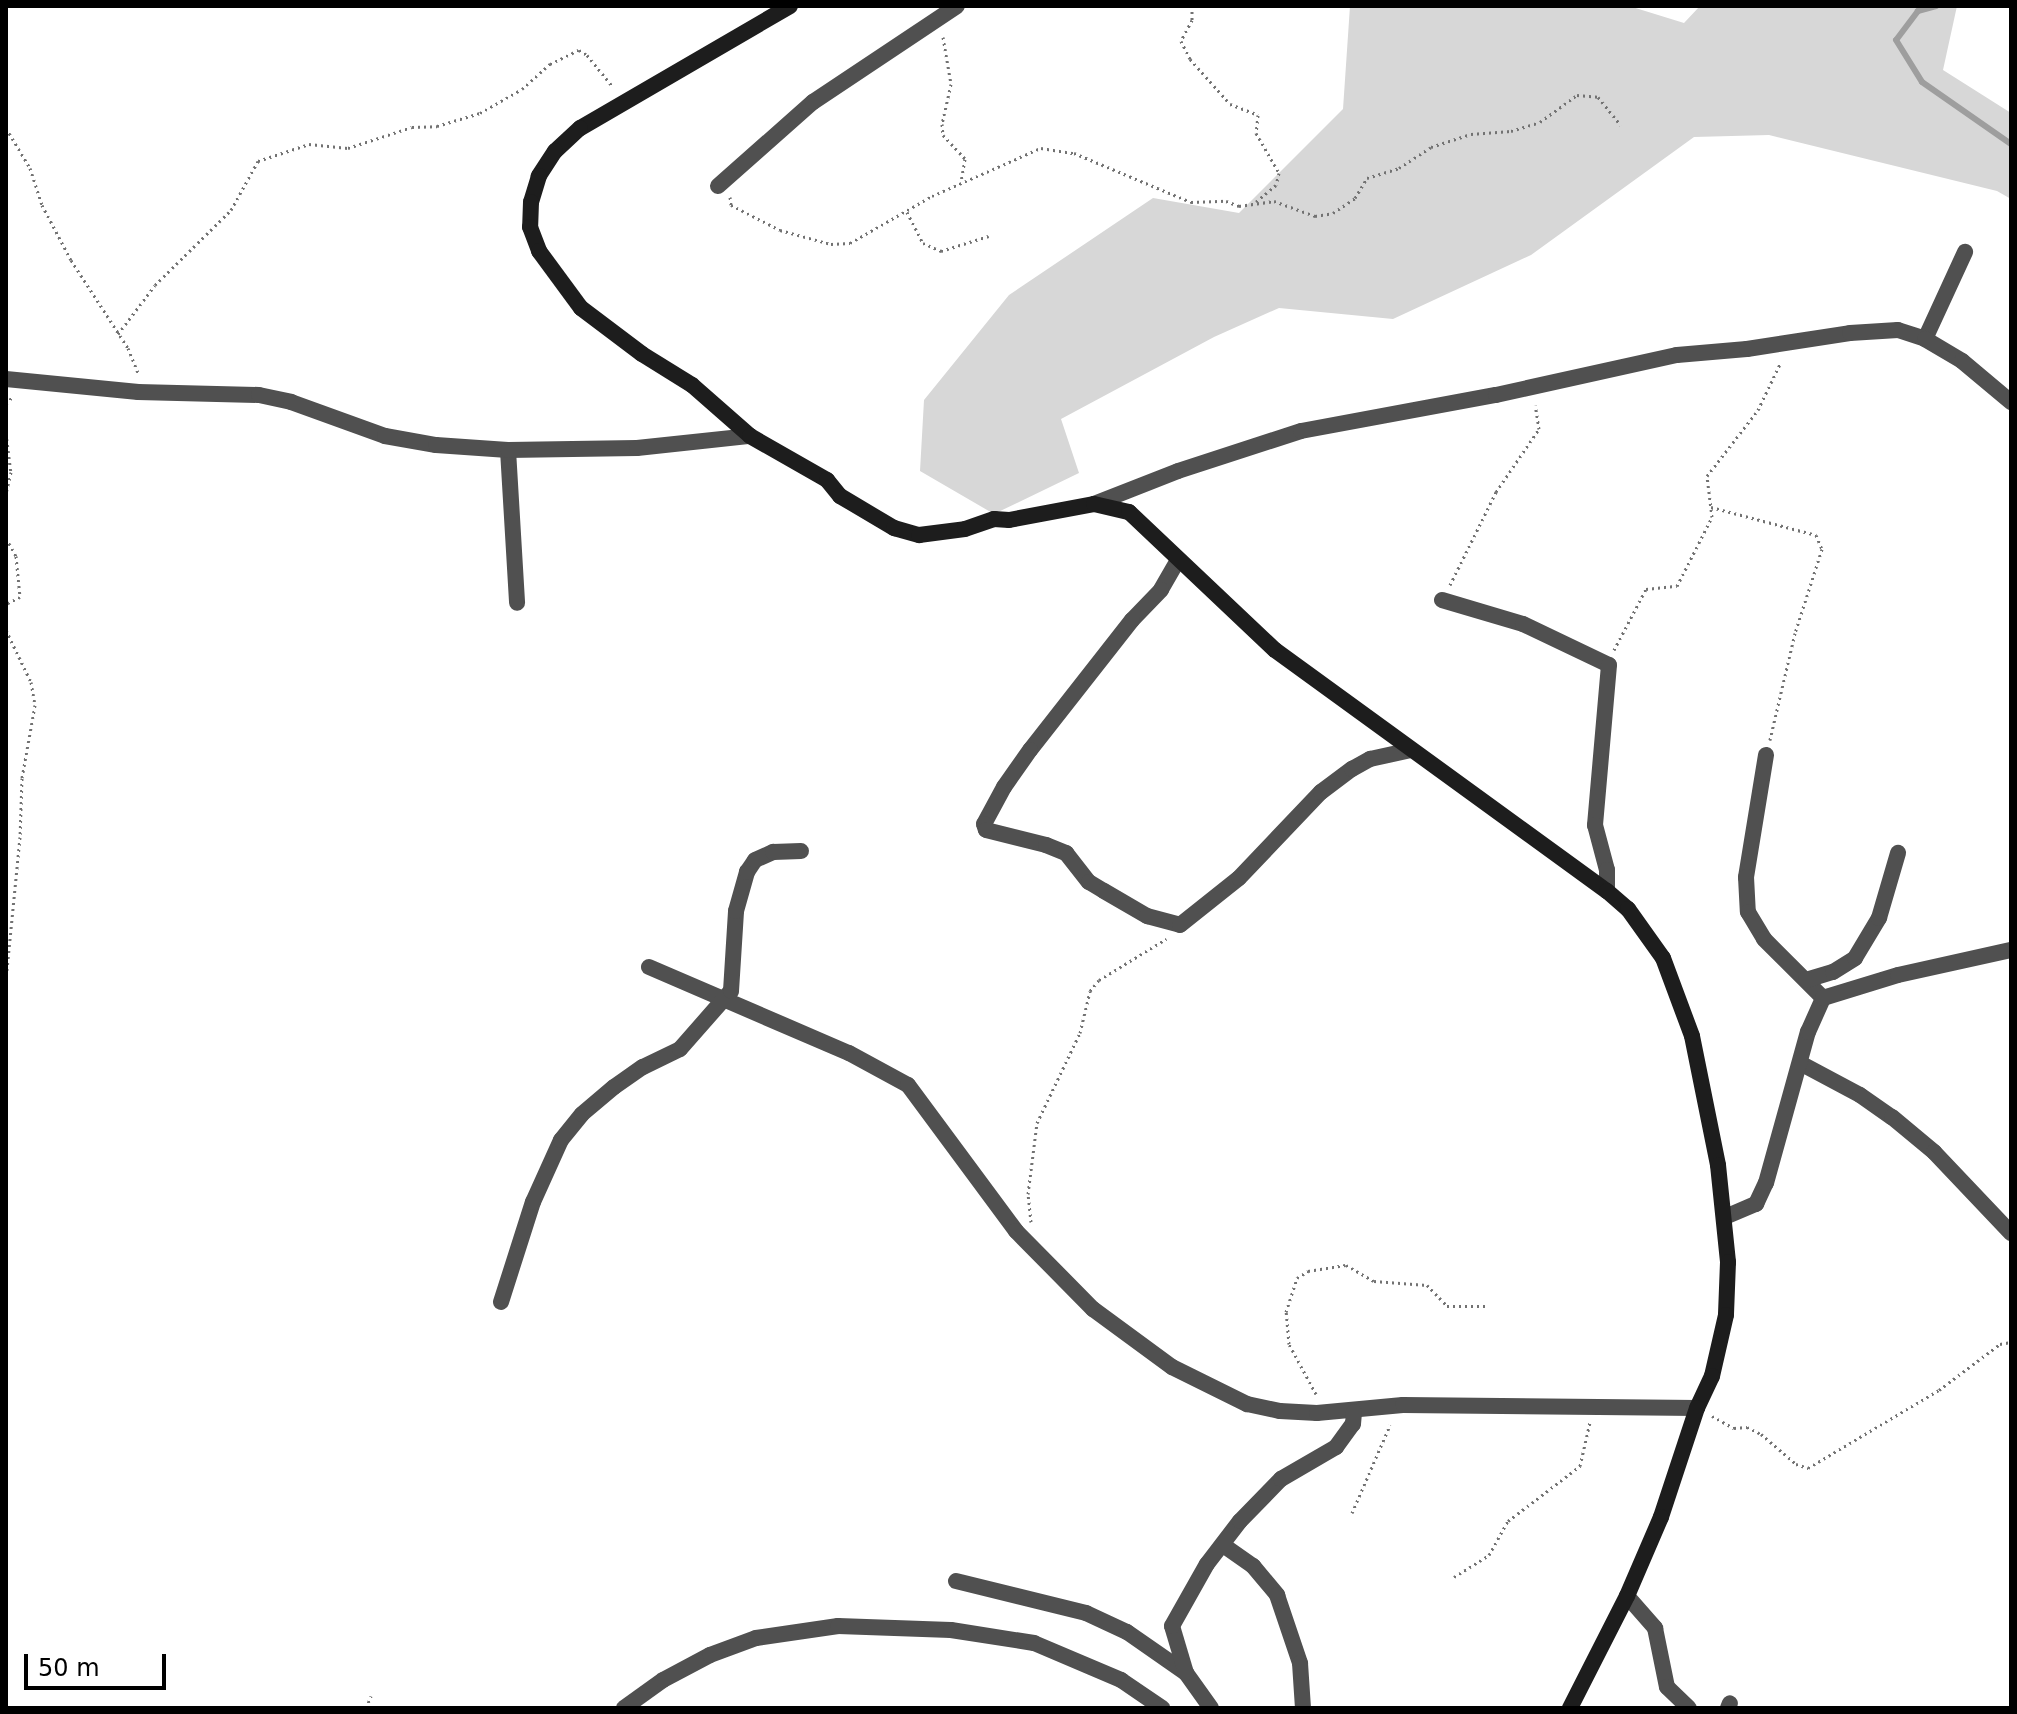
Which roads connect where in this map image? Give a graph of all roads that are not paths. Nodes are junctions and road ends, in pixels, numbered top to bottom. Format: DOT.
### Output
graph roads {
  1 [pos="790,6"];
  2 [pos="956,7"];
  3 [pos="718,186"];
  4 [pos="1965,252"];
  5 [pos="1925,339"];
  6 [pos="6,379"];
  7 [pos="2011,402"];
  8 [pos="750,436"];
  9 [pos="508,450"];
  10 [pos="1094,504"];
  11 [pos="1178,560"];
  12 [pos="1442,600"];
  13 [pos="517,603"];
  14 [pos="1411,750"];
  15 [pos="1766,755"];
  16 [pos="801,851"];
  17 [pos="1898,853"];
  18 [pos="1607,891"];
  19 [pos="2011,950"];
  20 [pos="649,967"];
  21 [pos="1806,980"];
  22 [pos="1823,998"];
  23 [pos="721,999"];
  24 [pos="1800,1063"];
  25 [pos="1725,1217"];
  26 [pos="2011,1233"];
  27 [pos="501,1302"];
  28 [pos="1697,1408"];
  29 [pos="1354,1412"];
  30 [pos="1223,1545"];
  31 [pos="956,1581"];
  32 [pos="1627,1596"];
  33 [pos="1186,1673"];
  34 [pos="624,1708"];
  35 [pos="1162,1708"];
  36 [pos="1211,1708"];
  37 [pos="1303,1708"];
  38 [pos="1570,1708"];
  39 [pos="1689,1708"];
  1 -- 8 [label="main road"];
  2 -- 3 [label="street"];
  4 -- 5 [label="street"];
  5 -- 7 [label="street"];
  5 -- 10 [label="street"];
  6 -- 9 [label="street"];
  8 -- 9 [label="street"];
  8 -- 10 [label="main road"];
  9 -- 13 [label="street"];
  10 -- 11 [label="main road"];
  11 -- 14 [label="main road"];
  11 -- 14 [label="street"];
  12 -- 18 [label="street"];
  14 -- 18 [label="main road"];
  15 -- 21 [label="street"];
  16 -- 23 [label="street"];
  17 -- 21 [label="street"];
  18 -- 25 [label="main road"];
  19 -- 22 [label="street"];
  20 -- 23 [label="street"];
  21 -- 22 [label="street"];
  22 -- 24 [label="street"];
  23 -- 27 [label="street"];
  23 -- 29 [label="street"];
  24 -- 25 [label="street"];
  24 -- 26 [label="street"];
  25 -- 28 [label="main road"];
  28 -- 29 [label="street"];
  28 -- 32 [label="main road"];
  29 -- 30 [label="street"];
  30 -- 33 [label="street"];
  30 -- 37 [label="street"];
  31 -- 33 [label="street"];
  32 -- 38 [label="main road"];
  32 -- 39 [label="street"];
  33 -- 36 [label="street"];
  34 -- 35 [label="street"];
}
